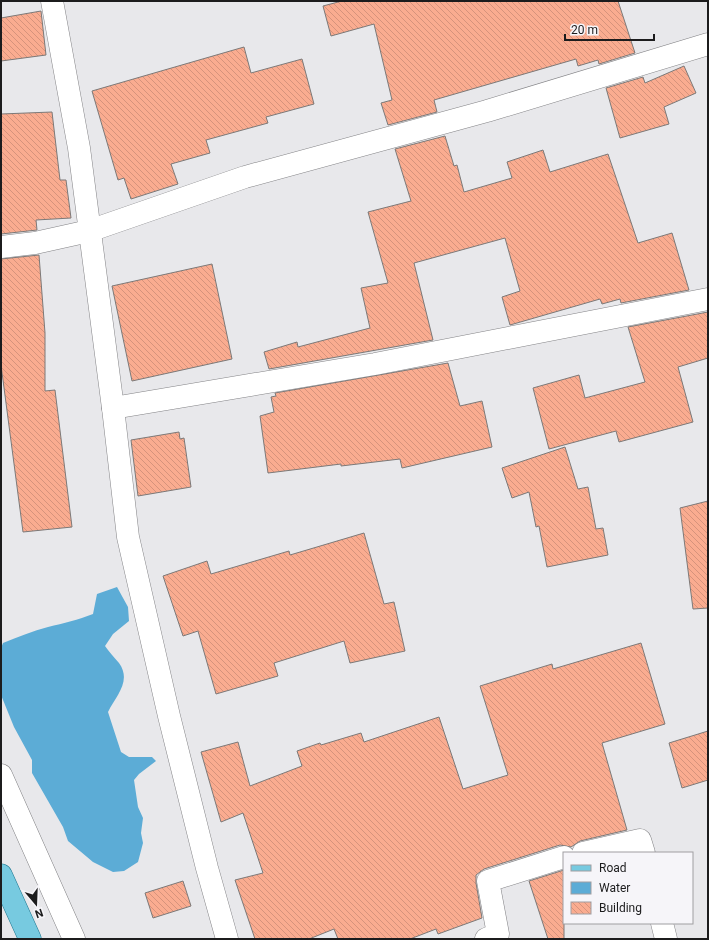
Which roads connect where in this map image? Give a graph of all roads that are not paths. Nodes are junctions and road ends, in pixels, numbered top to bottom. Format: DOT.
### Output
graph roads {
  1 [pos="52,1"];
  2 [pos="708,44"];
  3 [pos="89,231"];
  4 [pos="1,247"];
  5 [pos="708,299"];
  6 [pos="113,408"];
  7 [pos="1,775"];
  8 [pos="587,852"];
  9 [pos="644,852"];
  10 [pos="563,857"];
  11 [pos="1,875"];
  12 [pos="662,924"];
  13 [pos="30,939"];
  14 [pos="74,939"];
  15 [pos="227,939"];
  16 [pos="486,939"];
  17 [pos="666,939"];
  1 -- 3 [label="street"];
  2 -- 3 [label="street"];
  3 -- 4 [label="street"];
  3 -- 6 [label="street"];
  5 -- 6 [label="street"];
  6 -- 15 [label="street"];
  7 -- 14 [label="street"];
  8 -- 9 [label="street"];
  10 -- 16 [label="street"];
  11 -- 13 [label="main road"];
  12 -- 17 [label="street"];
}
